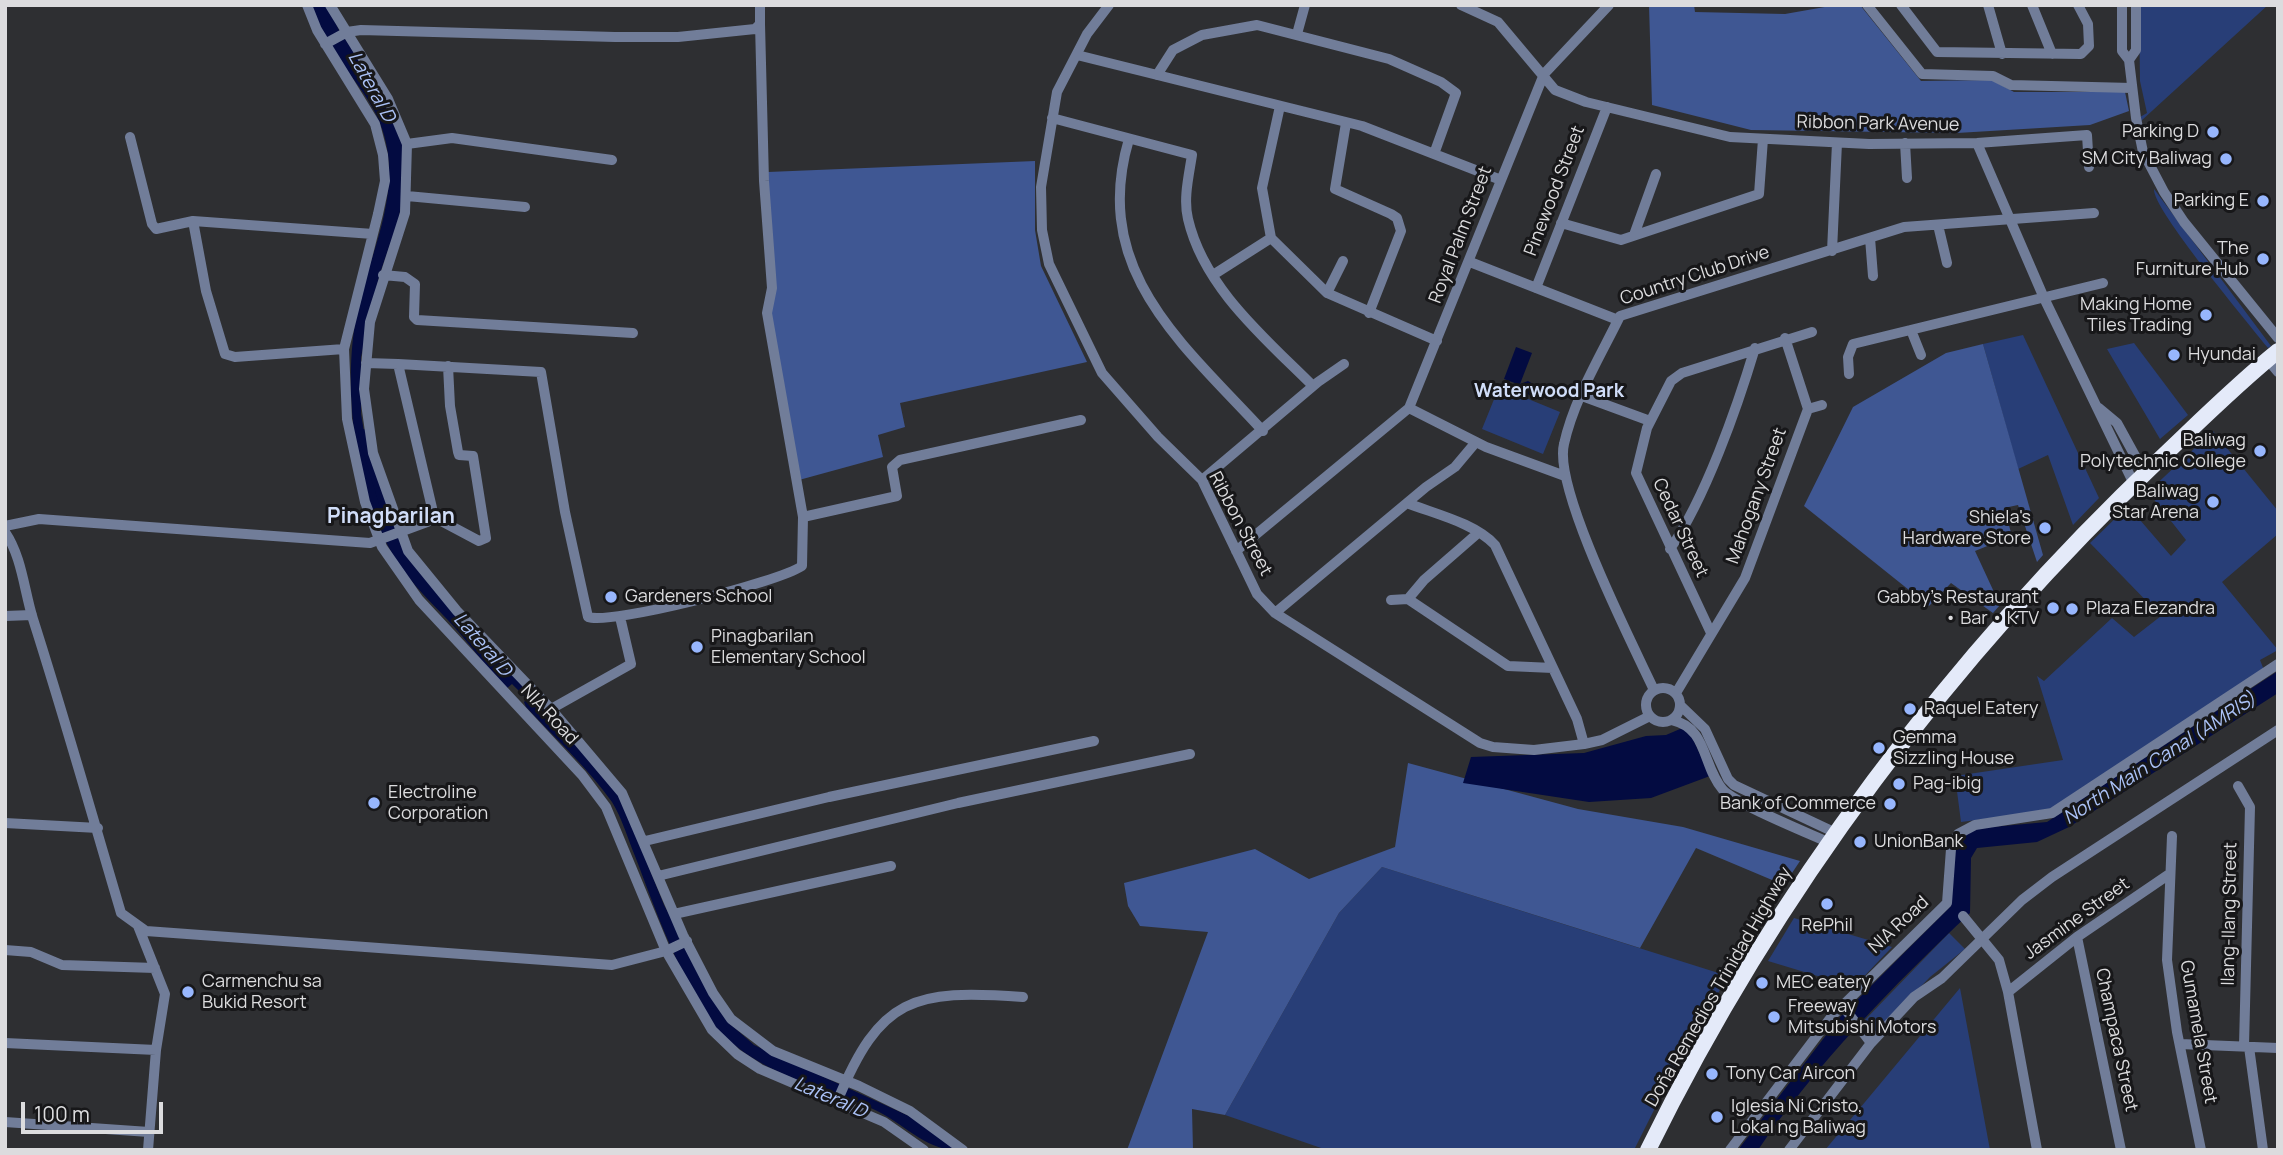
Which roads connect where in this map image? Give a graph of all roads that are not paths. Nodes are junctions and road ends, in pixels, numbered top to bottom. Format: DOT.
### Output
graph roads {
  1 [pos="307,5"];
  2 [pos="330,5"];
  3 [pos="760,5"];
  4 [pos="1109,5"];
  5 [pos="1304,5"];
  6 [pos="1461,5"];
  7 [pos="1609,5"];
  8 [pos="1867,5"];
  9 [pos="1988,5"];
  10 [pos="2032,5"];
  11 [pos="2078,5"];
  12 [pos="2122,5"];
  13 [pos="2136,5"];
  14 [pos="1904,6"];
  15 [pos="760,24"];
  16 [pos="344,34"];
  17 [pos="1297,34"];
  18 [pos="327,43"];
  19 [pos="2002,54"];
  20 [pos="2052,54"];
  21 [pos="1077,55"];
  22 [pos="2130,60"];
  23 [pos="1544,74"];
  24 [pos="1157,75"];
  25 [pos="2132,88"];
  26 [pos="1280,106"];
  27 [pos="1607,107"];
  28 [pos="1052,118"];
  29 [pos="1346,122"];
  30 [pos="130,137"];
  31 [pos="1129,139"];
  32 [pos="1763,139"];
  33 [pos="1837,143"];
  34 [pos="1977,143"];
  35 [pos="407,144"];
  36 [pos="1905,144"];
  37 [pos="1205,150"];
  38 [pos="1434,154"];
  39 [pos="1192,155"];
  40 [pos="612,160"];
  41 [pos="2089,167"];
  42 [pos="1656,174"];
  43 [pos="1908,178"];
  44 [pos="1501,180"];
  45 [pos="407,196"];
  46 [pos="525,207"];
  47 [pos="2094,213"];
  48 [pos="2009,219"];
  49 [pos="192,221"];
  50 [pos="1561,223"];
  51 [pos="1938,225"];
  52 [pos="373,234"];
  53 [pos="1634,235"];
  54 [pos="1271,238"];
  55 [pos="1870,238"];
  56 [pos="1832,251"];
  57 [pos="1343,261"];
  58 [pos="1470,262"];
  59 [pos="1947,263"];
  60 [pos="383,275"];
  61 [pos="1213,275"];
  62 [pos="1873,276"];
  63 [pos="2103,284"];
  64 [pos="1536,288"];
  65 [pos="1327,293"];
  66 [pos="2044,298"];
  67 [pos="1369,313"];
  68 [pos="1618,320"];
  69 [pos="1911,330"];
  70 [pos="1812,332"];
  71 [pos="633,333"];
  72 [pos="1785,338"];
  73 [pos="2278,338"];
  74 [pos="1437,341"];
  75 [pos="1755,348"];
  76 [pos="344,349"];
  77 [pos="1921,355"];
  78 [pos="2274,361"];
  79 [pos="366,363"];
  80 [pos="398,364"];
  81 [pos="1344,364"];
  82 [pos="448,366"];
  83 [pos="1849,374"];
  84 [pos="1313,386"];
  85 [pos="1582,396"];
  86 [pos="1822,405"];
  87 [pos="1409,408"];
  88 [pos="1808,409"];
  89 [pos="357,418"];
  90 [pos="1081,420"];
  91 [pos="1650,421"];
  92 [pos="1263,431"];
  93 [pos="1476,442"];
  94 [pos="1565,476"];
  95 [pos="2140,479"];
  96 [pos="1202,480"];
  97 [pos="1407,503"];
  98 [pos="432,516"];
  99 [pos="803,517"];
  100 [pos="5,526"];
  101 [pos="5,532"];
  102 [pos="400,533"];
  103 [pos="1478,533"];
  104 [pos="383,540"];
  105 [pos="1670,549"];
  106 [pos="1236,551"];
  107 [pos="1408,599"];
  108 [pos="1391,600"];
  109 [pos="1275,613"];
  110 [pos="32,615"];
  111 [pos="5,616"];
  112 [pos="620,617"];
  113 [pos="1711,633"];
  114 [pos="2278,664"];
  115 [pos="1553,668"];
  116 [pos="1654,690"];
  117 [pos="1676,693"];
  118 [pos="1681,705"];
  119 [pos="533,707"];
  120 [pos="551,709"];
  121 [pos="1650,716"];
  122 [pos="1672,720"];
  123 [pos="2278,730"];
  124 [pos="1094,741"];
  125 [pos="1584,744"];
  126 [pos="1190,754"];
  127 [pos="596,761"];
  128 [pos="583,772"];
  129 [pos="2238,786"];
  130 [pos="5,823"];
  131 [pos="98,828"];
  132 [pos="2172,836"];
  133 [pos="1833,838"];
  134 [pos="645,841"];
  135 [pos="891,866"];
  136 [pos="2168,875"];
  137 [pos="658,876"];
  138 [pos="674,914"];
  139 [pos="1963,916"];
  140 [pos="138,926"];
  141 [pos="2077,937"];
  142 [pos="1984,938"];
  143 [pos="685,942"];
  144 [pos="669,949"];
  145 [pos="5,950"];
  146 [pos="155,968"];
  147 [pos="2008,992"];
  148 [pos="1023,998"];
  149 [pos="1844,1008"];
  150 [pos="1871,1042"];
  151 [pos="5,1043"];
  152 [pos="2180,1044"];
  153 [pos="2246,1046"];
  154 [pos="2278,1048"];
  155 [pos="156,1050"];
  156 [pos="842,1091"];
  157 [pos="5,1122"];
  158 [pos="149,1132"];
  159 [pos="148,1150"];
  160 [pos="924,1150"];
  161 [pos="963,1150"];
  162 [pos="1648,1150"];
  163 [pos="1730,1150"];
  164 [pos="1788,1150"];
  165 [pos="2037,1150"];
  166 [pos="2121,1150"];
  167 [pos="2201,1150"];
  168 [pos="2263,1150"];
  1 -- 18 [label="street, NIA Road"];
  2 -- 16 [label="street"];
  3 -- 15 [label="street"];
  4 -- 21 [label="street, Ribbon Street"];
  5 -- 17 [label="street"];
  6 -- 23 [label="street, Ribbon Park Avenue"];
  7 -- 23 [label="street"];
  8 -- 25 [label="street"];
  9 -- 19 [label="street"];
  10 -- 20 [label="street"];
  11 -- 20 [label="street"];
  12 -- 22 [label="street"];
  13 -- 22 [label="street"];
  14 -- 19 [label="street"];
  15 -- 16 [label="street"];
  15 -- 99 [label="street"];
  16 -- 18 [label="street"];
  16 -- 35 [label="street"];
  17 -- 24 [label="street"];
  17 -- 38 [label="street"];
  18 -- 52 [label="street, NIA Road"];
  19 -- 20 [label="street"];
  21 -- 24 [label="street"];
  21 -- 28 [label="street, Ribbon Street"];
  22 -- 25 [label="street"];
  23 -- 27 [label="street, Ribbon Park Avenue"];
  23 -- 44 [label="street, Royal Palm Street"];
  24 -- 26 [label="street"];
  25 -- 73 [label="street"];
  26 -- 29 [label="street"];
  26 -- 54 [label="street"];
  27 -- 32 [label="street, Ribbon Park Avenue"];
  27 -- 50 [label="street, Pinewood Street"];
  28 -- 31 [label="street"];
  28 -- 96 [label="street, Ribbon Street"];
  29 -- 38 [label="street"];
  29 -- 67 [label="street"];
  30 -- 49 [label="street"];
  31 -- 39 [label="street"];
  31 -- 92 [label="street"];
  32 -- 33 [label="street, Ribbon Park Avenue"];
  32 -- 53 [label="street"];
  33 -- 36 [label="street, Ribbon Park Avenue"];
  33 -- 56 [label="street"];
  34 -- 36 [label="street, Ribbon Park Avenue"];
  34 -- 41 [label="street"];
  34 -- 48 [label="street, Ribbon Park Avenue"];
  35 -- 40 [label="street"];
  35 -- 45 [label="street"];
  36 -- 43 [label="street"];
  37 -- 39 [label="street"];
  38 -- 44 [label="street"];
  39 -- 61 [label="street"];
  42 -- 53 [label="street"];
  44 -- 58 [label="street, Royal Palm Street"];
  45 -- 46 [label="street"];
  45 -- 60 [label="street"];
  47 -- 48 [label="street, Country Club Drive"];
  48 -- 51 [label="street, Country Club Drive"];
  48 -- 66 [label="street, Ribbon Park Avenue"];
  49 -- 52 [label="street"];
  49 -- 76 [label="street"];
  50 -- 53 [label="street"];
  50 -- 64 [label="street, Pinewood Street"];
  51 -- 55 [label="street, Country Club Drive"];
  51 -- 59 [label="street"];
  52 -- 76 [label="street, NIA Road"];
  54 -- 61 [label="street"];
  54 -- 65 [label="street"];
  55 -- 56 [label="street, Country Club Drive"];
  55 -- 62 [label="street"];
  56 -- 68 [label="street, Country Club Drive"];
  57 -- 65 [label="street"];
  58 -- 64 [label="street"];
  58 -- 74 [label="street, Royal Palm Street"];
  60 -- 71 [label="street"];
  60 -- 79 [label="street"];
  61 -- 84 [label="street"];
  63 -- 66 [label="street"];
  64 -- 68 [label="street"];
  65 -- 67 [label="street"];
  66 -- 69 [label="street"];
  66 -- 95 [label="street, Ribbon Park Avenue"];
  67 -- 74 [label="street"];
  68 -- 85 [label="street, Country Club Drive"];
  69 -- 77 [label="street"];
  69 -- 83 [label="street"];
  70 -- 72 [label="street, Cedar Street"];
  72 -- 75 [label="street, Cedar Street"];
  72 -- 88 [label="street"];
  74 -- 87 [label="street, Royal Palm Street"];
  75 -- 91 [label="street, Cedar Street"];
  75 -- 105 [label="street"];
  76 -- 89 [label="street, NIA Road"];
  78 -- 95 [label="highway, Doña Remedios Trinidad Highway"];
  79 -- 80 [label="street"];
  79 -- 89 [label="street"];
  80 -- 82 [label="street"];
  80 -- 98 [label="street"];
  81 -- 84 [label="street"];
  82 -- 98 [label="street"];
  82 -- 112 [label="street"];
  84 -- 92 [label="street"];
  85 -- 91 [label="street"];
  85 -- 94 [label="street, Country Club Drive"];
  86 -- 88 [label="street"];
  87 -- 93 [label="street"];
  87 -- 106 [label="street"];
  88 -- 113 [label="street, Mahogany Street"];
  89 -- 102 [label="street"];
  89 -- 104 [label="street, NIA Road"];
  90 -- 99 [label="street"];
  91 -- 105 [label="street, Cedar Street"];
  92 -- 96 [label="street"];
  93 -- 94 [label="street"];
  93 -- 97 [label="street"];
  94 -- 116 [label="street, Country Club Drive"];
  95 -- 133 [label="highway, Doña Remedios Trinidad Highway"];
  96 -- 106 [label="street, Ribbon Street"];
  97 -- 103 [label="street"];
  97 -- 109 [label="street"];
  98 -- 102 [label="street"];
  99 -- 112 [label="street"];
  100 -- 104 [label="street"];
  101 -- 110 [label="street"];
  102 -- 104 [label="street"];
  102 -- 119 [label="street"];
  103 -- 107 [label="street"];
  103 -- 115 [label="street"];
  104 -- 119 [label="street, NIA Road"];
  105 -- 113 [label="street, Cedar Street"];
  106 -- 109 [label="street, Ribbon Street"];
  107 -- 108 [label="street"];
  107 -- 115 [label="street"];
  109 -- 125 [label="street, Ribbon Street"];
  110 -- 111 [label="street"];
  110 -- 131 [label="street"];
  112 -- 120 [label="street"];
  113 -- 117 [label="street, Mahogany Street"];
  114 -- 149 [label="street, NIA Road"];
  115 -- 125 [label="street"];
  116 -- 117 [label="street"];
  116 -- 121 [label="street"];
  117 -- 118 [label="street"];
  118 -- 122 [label="street"];
  118 -- 133 [label="street"];
  119 -- 120 [label="street"];
  119 -- 128 [label="street, NIA Road"];
  120 -- 127 [label="street"];
  121 -- 122 [label="street"];
  121 -- 125 [label="street, Ribbon Street"];
  122 -- 133 [label="street"];
  123 -- 142 [label="street"];
  124 -- 134 [label="street"];
  126 -- 137 [label="street"];
  127 -- 128 [label="street"];
  127 -- 134 [label="street"];
  128 -- 144 [label="street, NIA Road"];
  129 -- 153 [label="street, Ilang-Ilang Street"];
  130 -- 131 [label="street"];
  131 -- 140 [label="street"];
  132 -- 136 [label="street, Gumamela Street"];
  133 -- 162 [label="highway, Doña Remedios Trinidad Highway"];
  134 -- 137 [label="street"];
  135 -- 138 [label="street"];
  136 -- 141 [label="street, Jasmine Street"];
  136 -- 152 [label="street, Gumamela Street"];
  137 -- 138 [label="street"];
  138 -- 143 [label="street"];
  139 -- 142 [label="street"];
  140 -- 144 [label="street"];
  140 -- 146 [label="street"];
  141 -- 147 [label="street, Jasmine Street"];
  141 -- 166 [label="street, Champaca Street"];
  142 -- 147 [label="street"];
  142 -- 150 [label="street"];
  143 -- 144 [label="street"];
  143 -- 156 [label="street"];
  144 -- 156 [label="street, NIA Road"];
  145 -- 146 [label="street"];
  146 -- 155 [label="street"];
  147 -- 165 [label="street"];
  148 -- 156 [label="street"];
  149 -- 150 [label="street"];
  149 -- 163 [label="street, NIA Road"];
  150 -- 164 [label="street"];
  151 -- 155 [label="street"];
  152 -- 153 [label="street"];
  152 -- 167 [label="street, Gumamela Street"];
  153 -- 154 [label="street"];
  153 -- 168 [label="street, Ilang-Ilang Street"];
  155 -- 158 [label="street"];
  156 -- 160 [label="street, NIA Road"];
  156 -- 161 [label="street"];
  157 -- 158 [label="street"];
  158 -- 159 [label="street"];
}
